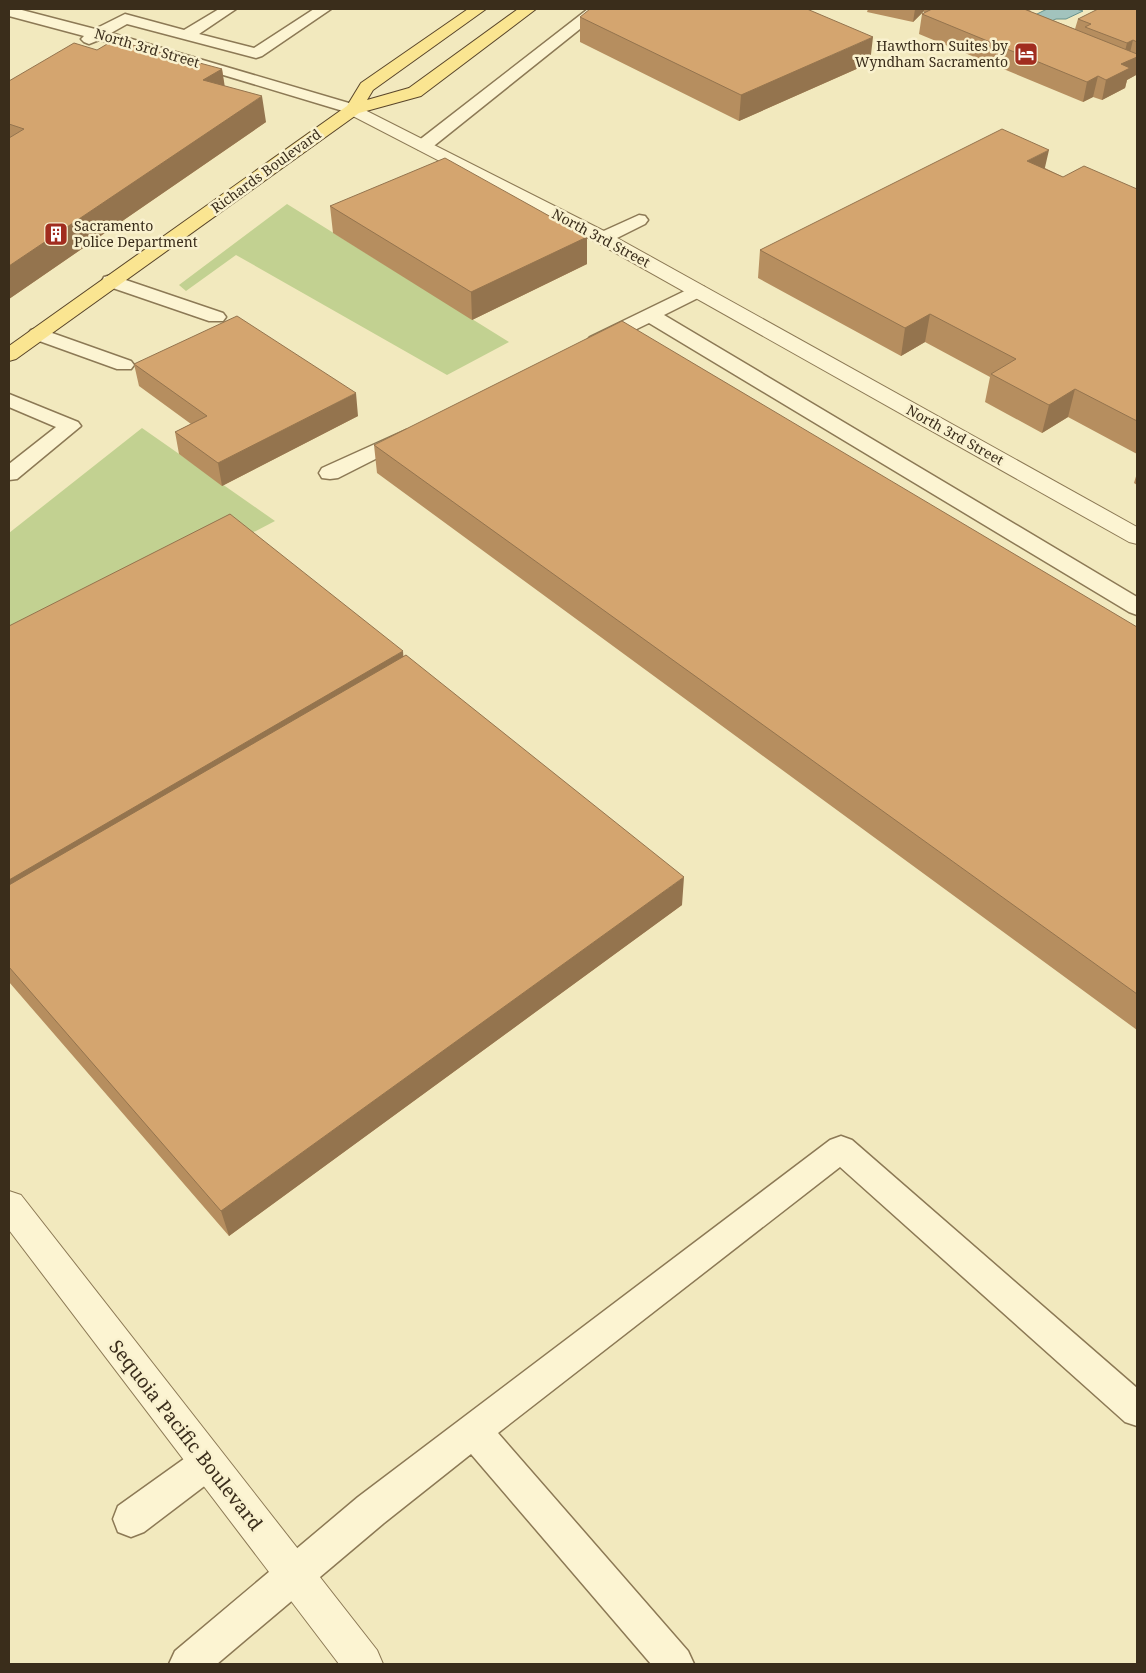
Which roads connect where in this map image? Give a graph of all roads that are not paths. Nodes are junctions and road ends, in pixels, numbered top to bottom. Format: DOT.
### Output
graph roads {
  1 [pos="48,9"];
  2 [pos="143,9"];
  3 [pos="229,9"];
  4 [pos="324,9"];
  5 [pos="478,9"];
  6 [pos="528,9"];
  7 [pos="597,9"];
  8 [pos="9,11"];
  9 [pos="32,18"];
  10 [pos="125,19"];
  11 [pos="16,26"];
  12 [pos="97,34"];
  13 [pos="186,35"];
  14 [pos="73,48"];
  15 [pos="353,108"];
  16 [pos="424,145"];
  17 [pos="639,220"];
  18 [pos="603,238"];
  19 [pos="111,281"];
  20 [pos="697,291"];
  21 [pos="650,315"];
  22 [pos="216,317"];
  23 [pos="38,334"];
  24 [pos="579,350"];
  25 [pos="9,355"];
  26 [pos="124,365"];
  27 [pos="9,400"];
  28 [pos="419,429"];
  29 [pos="330,473"];
  30 [pos="9,474"];
  31 [pos="1137,537"];
  32 [pos="1137,607"];
  33 [pos="9,1205"];
  34 [pos="1137,1410"];
  35 [pos="474,1432"];
  36 [pos="207,1463"];
  37 [pos="131,1519"];
  38 [pos="294,1574"];
  39 [pos="188,1664"];
  40 [pos="363,1664"];
  41 [pos="675,1664"];
  1 -- 9 [label="lane"];
  2 -- 10 [label="lane"];
  3 -- 13 [label="lane"];
  4 -- 13 [label="lane"];
  5 -- 15 [label="main road, Richards Boulevard"];
  6 -- 15 [label="main road, Richards Boulevard"];
  7 -- 16 [label="lane"];
  8 -- 9 [label="lane, North 3rd Street"];
  9 -- 11 [label="lane"];
  9 -- 12 [label="lane, North 3rd Street"];
  10 -- 12 [label="lane"];
  10 -- 13 [label="lane"];
  12 -- 14 [label="lane"];
  12 -- 15 [label="lane, North 3rd Street"];
  15 -- 16 [label="street, North 3rd Street"];
  15 -- 19 [label="main road, Richards Boulevard"];
  16 -- 18 [label="street, North 3rd Street"];
  17 -- 18 [label="lane"];
  18 -- 20 [label="street, North 3rd Street"];
  19 -- 22 [label="lane"];
  19 -- 23 [label="main road, Richards Boulevard"];
  20 -- 21 [label="lane"];
  20 -- 31 [label="street, North 3rd Street"];
  21 -- 24 [label="lane"];
  21 -- 32 [label="lane"];
  23 -- 25 [label="main road, Richards Boulevard"];
  23 -- 26 [label="lane"];
  27 -- 30 [label="lane"];
  28 -- 29 [label="lane"];
  33 -- 36 [label="street, Sequoia Pacific Boulevard"];
  34 -- 35 [label="lane"];
  35 -- 38 [label="lane"];
  35 -- 41 [label="lane"];
  36 -- 37 [label="lane"];
  36 -- 38 [label="street, Sequoia Pacific Boulevard"];
  38 -- 39 [label="lane"];
  38 -- 40 [label="street, Sequoia Pacific Boulevard"];
}
